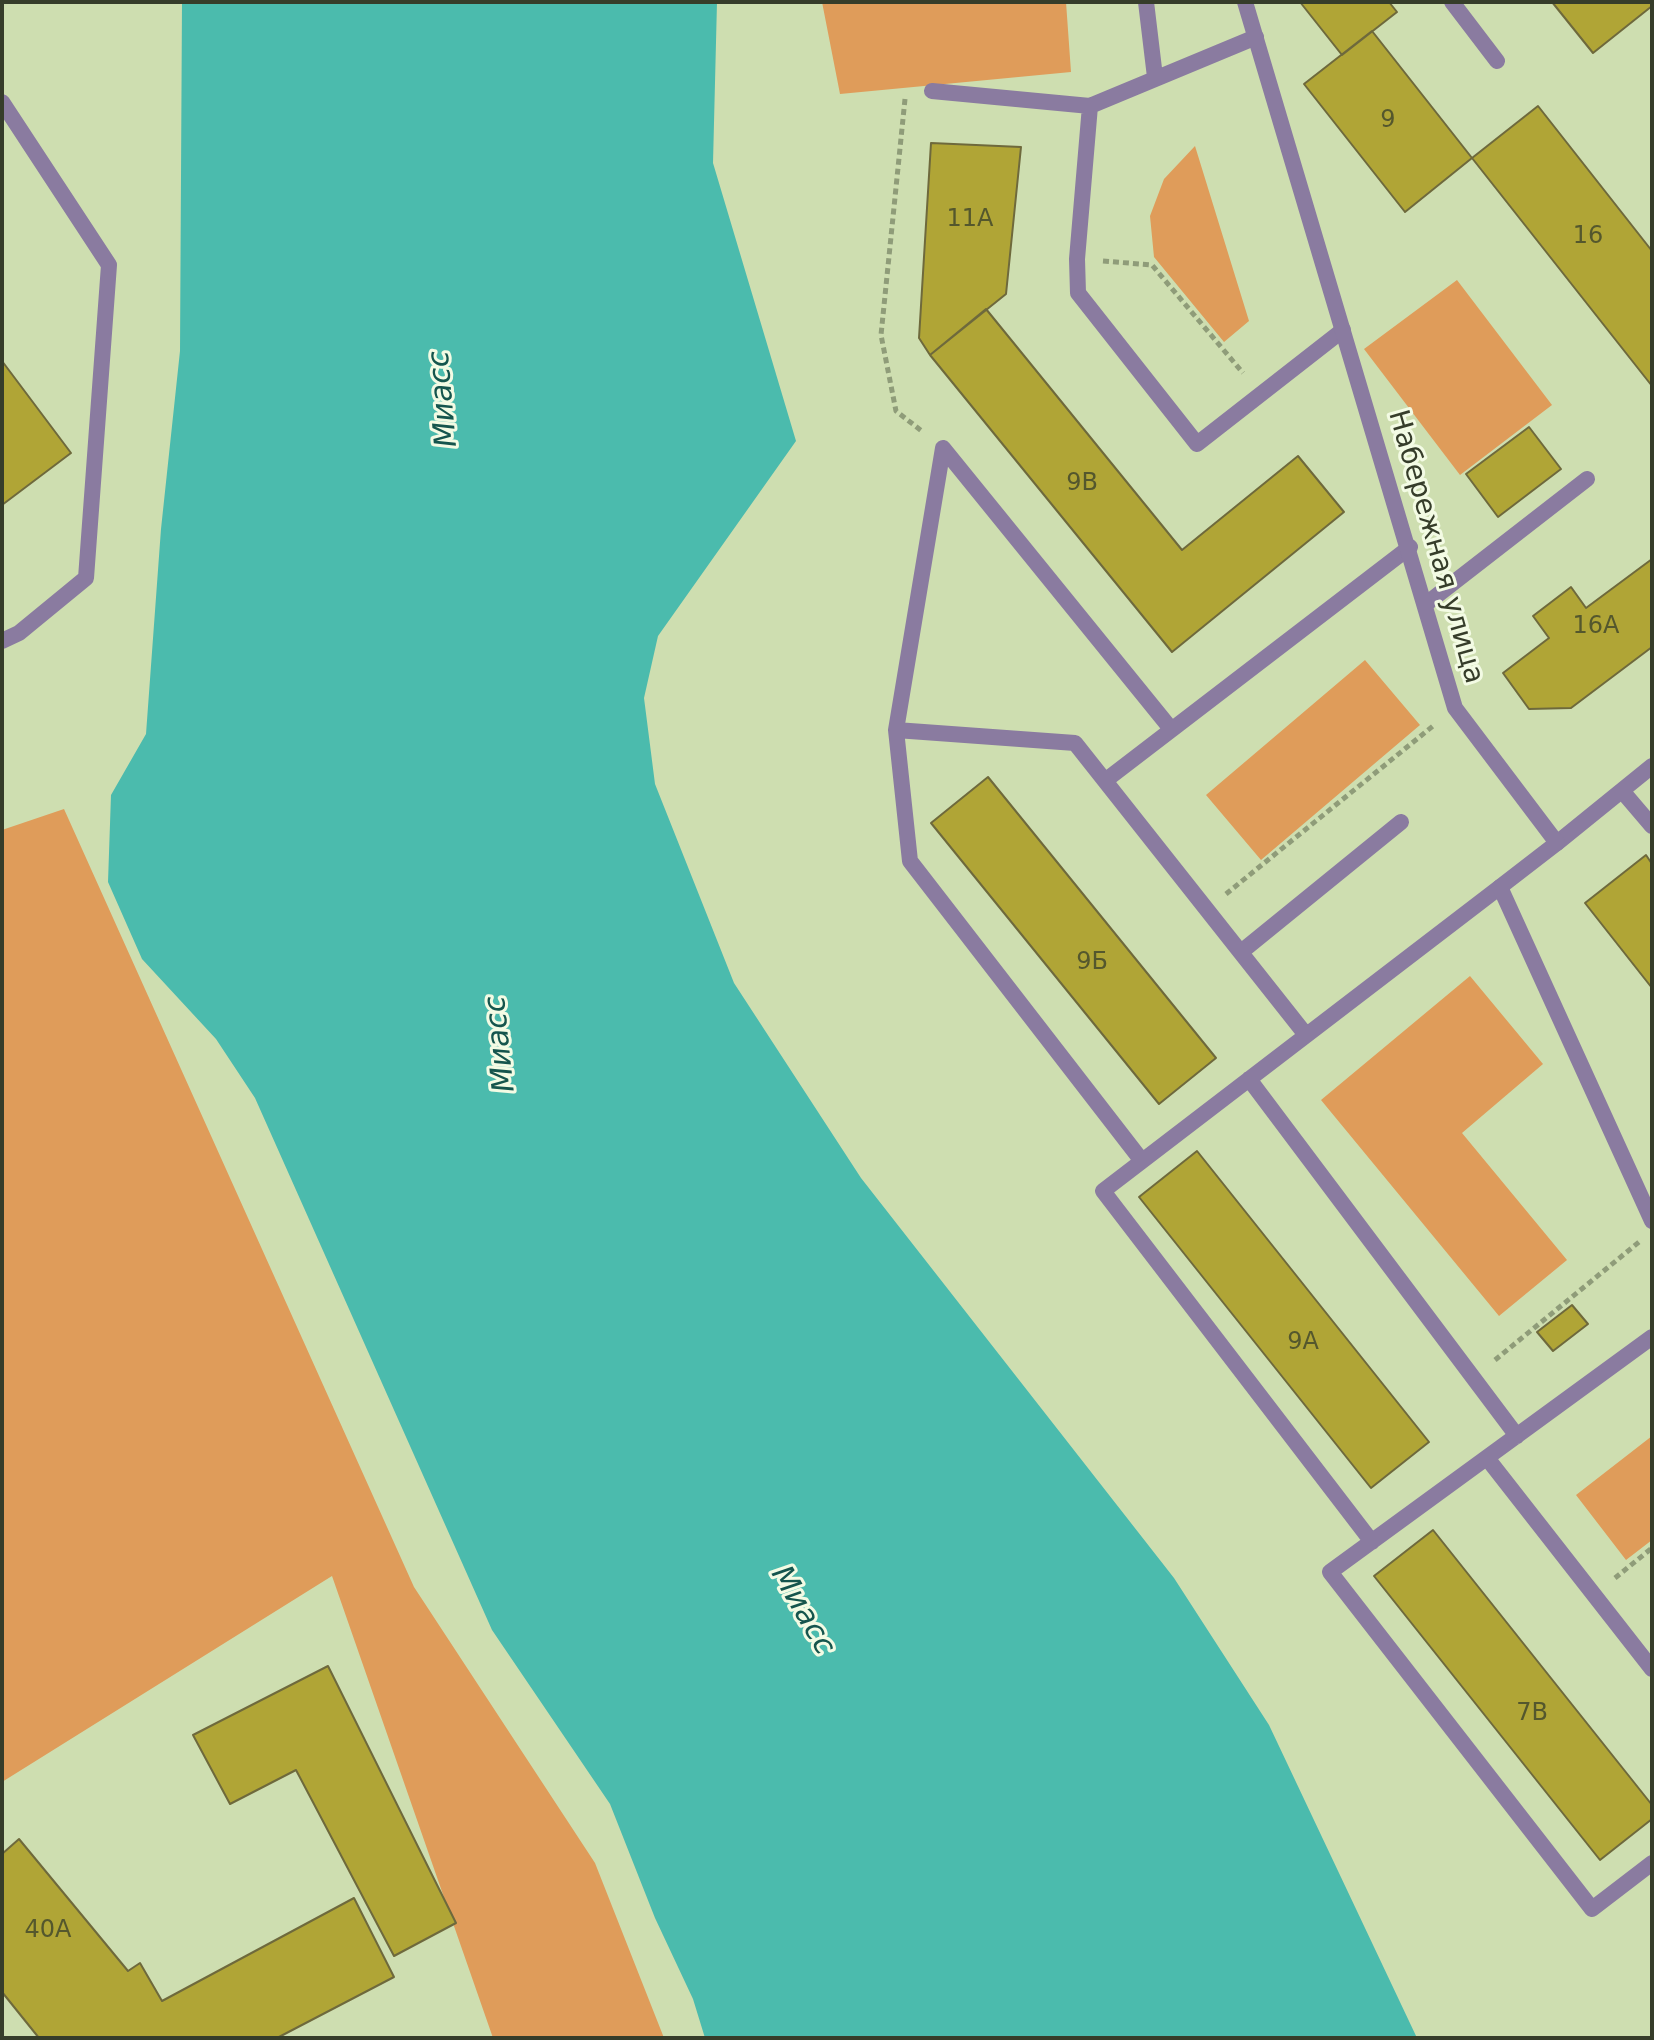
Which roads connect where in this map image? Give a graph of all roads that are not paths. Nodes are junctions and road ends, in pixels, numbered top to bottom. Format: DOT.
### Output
graph roads {
  1 [pos="1146,2"];
  2 [pos="1245,2"];
  3 [pos="1452,2"];
  4 [pos="1256,37"];
  5 [pos="1497,61"];
  6 [pos="1155,77"];
  7 [pos="932,91"];
  8 [pos="2,102"];
  9 [pos="1090,106"];
  10 [pos="1343,330"];
  11 [pos="1587,479"];
  12 [pos="1410,547"];
  13 [pos="1426,604"];
  14 [pos="2,641"];
  15 [pos="1171,729"];
  16 [pos="896,730"];
  17 [pos="1652,766"];
  18 [pos="1106,780"];
  19 [pos="1623,792"];
  20 [pos="1401,822"];
  21 [pos="1652,826"];
  22 [pos="1557,843"];
  23 [pos="1500,887"];
  24 [pos="1241,952"];
  25 [pos="1306,1035"];
  26 [pos="1249,1079"];
  27 [pos="1142,1161"];
  28 [pos="1652,1221"];
  29 [pos="1652,1337"];
  30 [pos="1517,1436"];
  31 [pos="1487,1458"];
  32 [pos="1372,1542"];
  33 [pos="1652,1669"];
  34 [pos="1652,1863"];
  1 -- 6 [label="street"];
  2 -- 4 [label="street, Набережная улица"];
  3 -- 5 [label="street"];
  4 -- 6 [label="street"];
  4 -- 10 [label="street, Набережная улица"];
  6 -- 9 [label="street"];
  7 -- 9 [label="street"];
  8 -- 14 [label="street"];
  9 -- 10 [label="street"];
  10 -- 12 [label="street, Набережная улица"];
  11 -- 13 [label="street"];
  12 -- 13 [label="street, Набережная улица"];
  12 -- 15 [label="street"];
  13 -- 22 [label="street, Набережная улица"];
  15 -- 16 [label="street"];
  15 -- 18 [label="street"];
  16 -- 18 [label="street"];
  16 -- 27 [label="street"];
  17 -- 19 [label="street"];
  18 -- 24 [label="street"];
  19 -- 21 [label="street"];
  19 -- 22 [label="street"];
  20 -- 24 [label="street"];
  22 -- 23 [label="street"];
  23 -- 25 [label="street"];
  23 -- 28 [label="street"];
  24 -- 25 [label="street"];
  25 -- 26 [label="street"];
  26 -- 27 [label="street"];
  26 -- 30 [label="street"];
  27 -- 32 [label="street"];
  29 -- 30 [label="street"];
  30 -- 31 [label="street"];
  31 -- 32 [label="street"];
  31 -- 33 [label="street"];
  32 -- 34 [label="street"];
}
